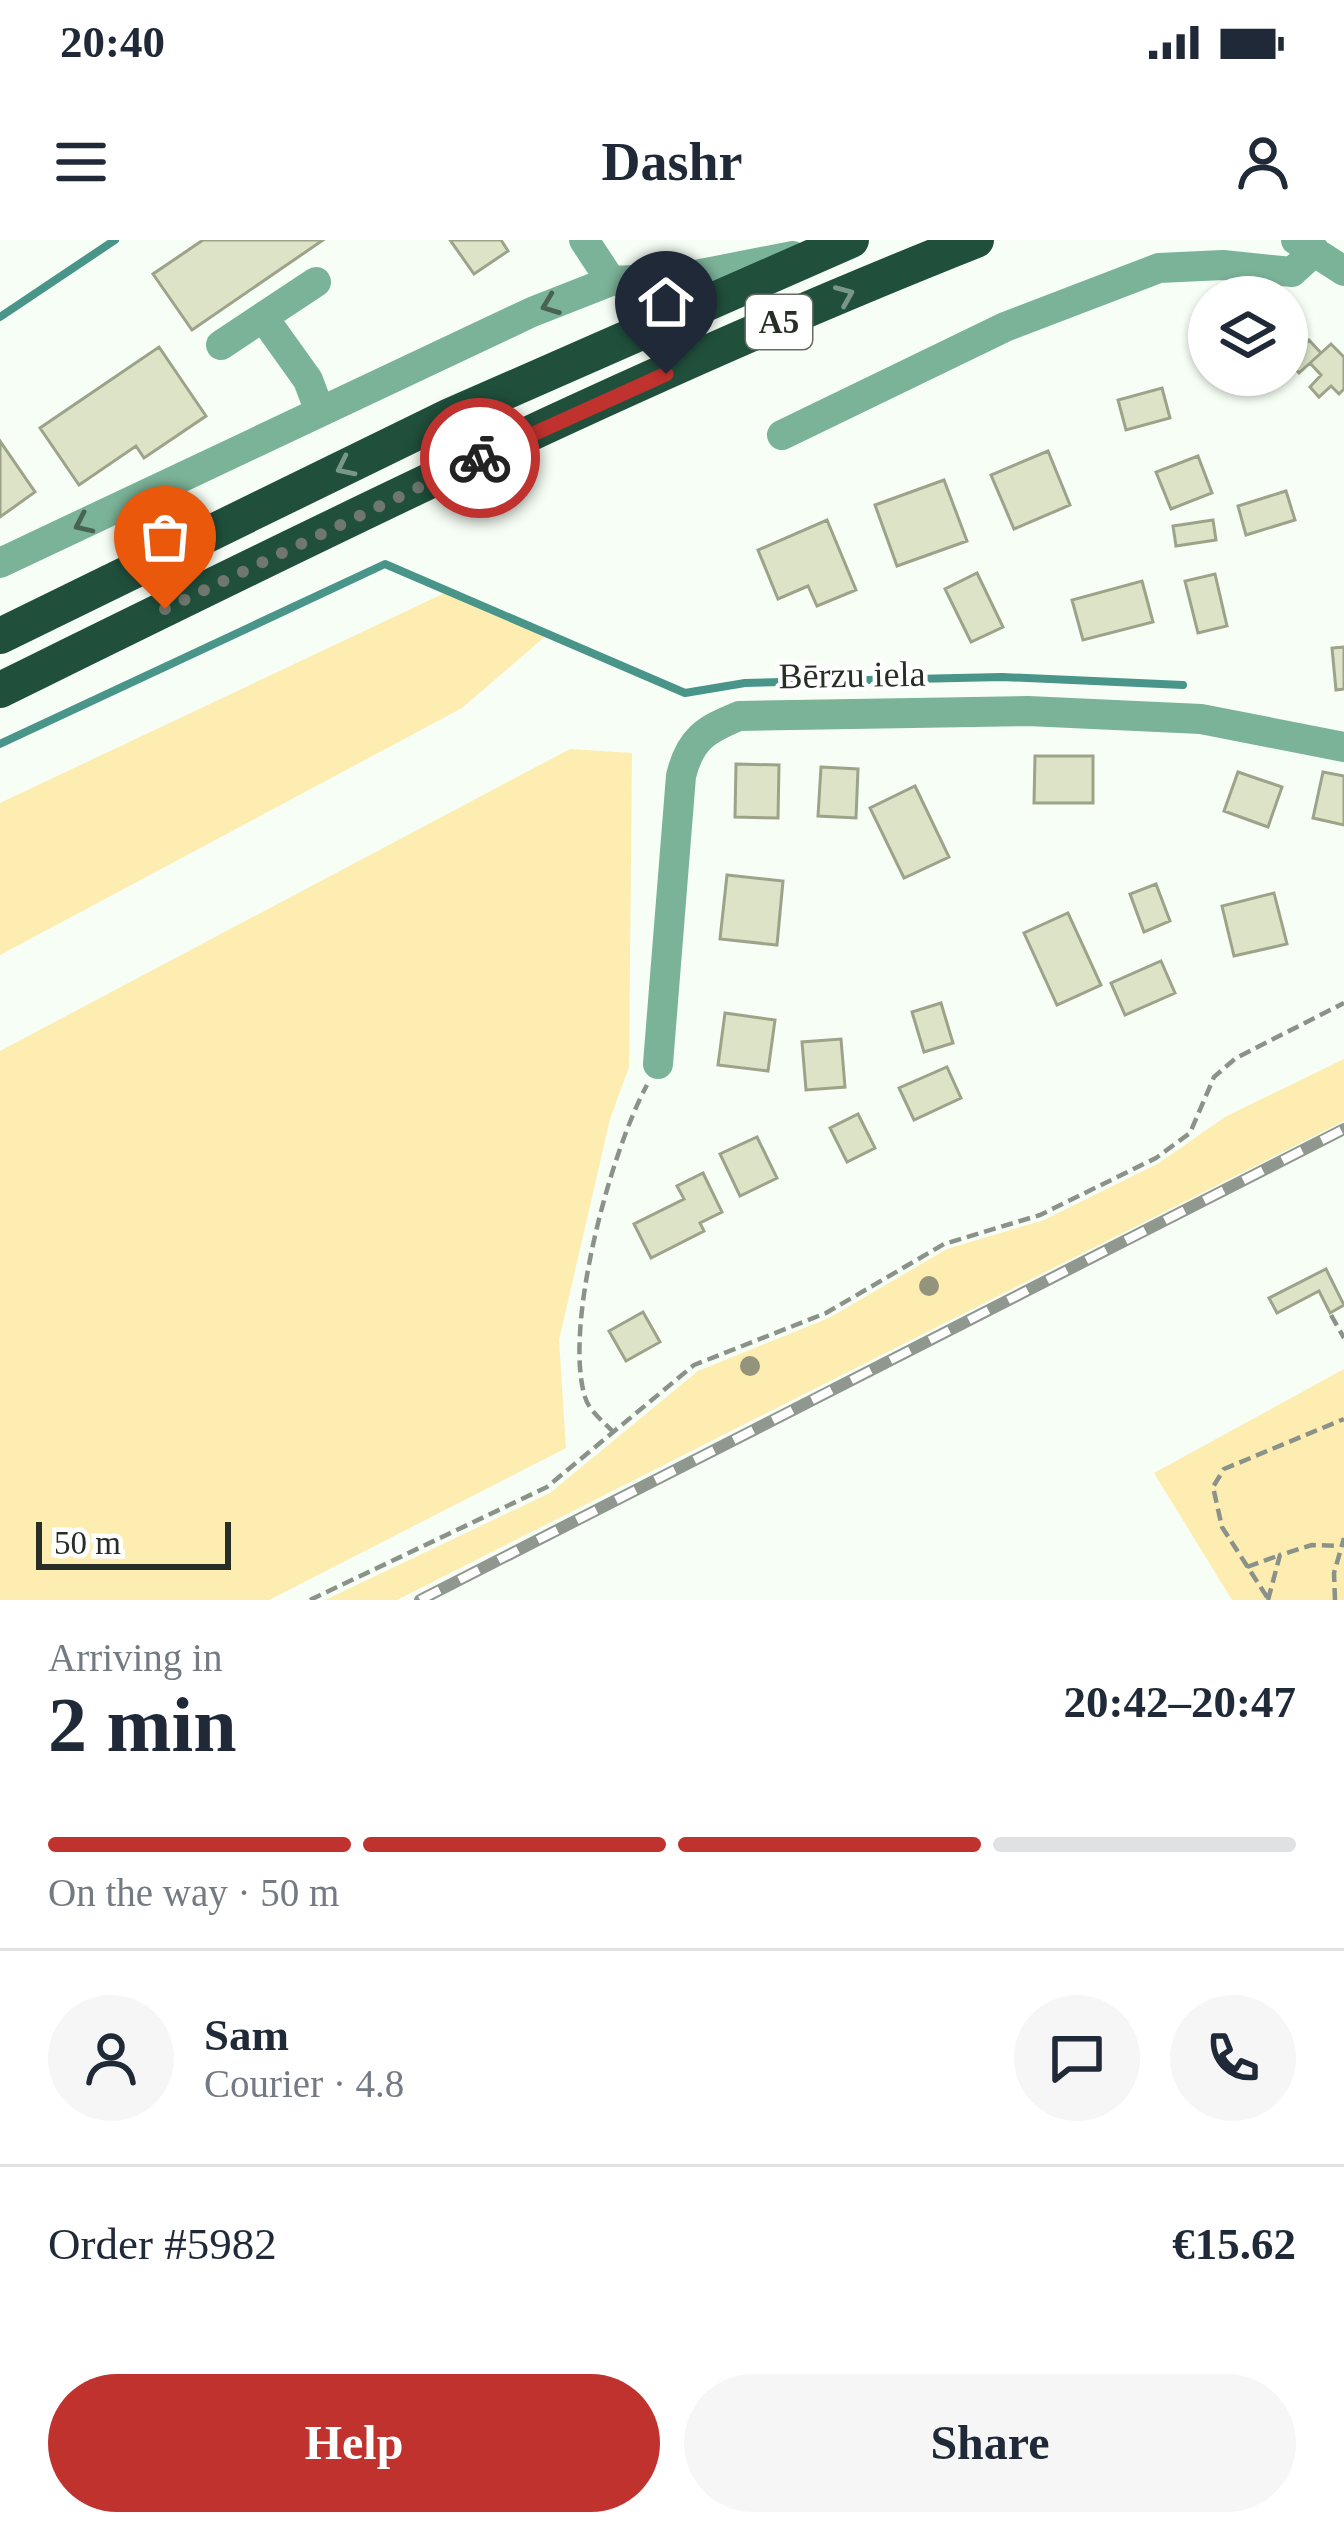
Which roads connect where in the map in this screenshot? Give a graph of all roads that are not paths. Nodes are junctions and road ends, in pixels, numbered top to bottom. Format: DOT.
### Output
graph roads {
  1 [pos="584,240"];
  2 [pos="976,240"];
  3 [pos="839,245"];
  4 [pos="1305,245"];
  5 [pos="1344,271"];
  6 [pos="611,281"];
  7 [pos="316,282"];
  8 [pos="263,317"];
  9 [pos="221,345"];
  10 [pos="320,412"];
  11 [pos="450,416"];
  12 [pos="782,435"];
  13 [pos="460,467"];
  14 [pos="0,563"];
  15 [pos="0,636"];
  16 [pos="0,690"];
  17 [pos="1344,747"];
  18 [pos="658,1064"];
  1 -- 6 [label="street"];
  13 -- 2 [label="highway, A5, one-way"];
  3 -- 6 [label="street"];
  3 -- 11 [label="highway, A5"];
  4 -- 5 [label="street"];
  4 -- 12 [label="street"];
  6 -- 10 [label="street, one-way"];
  7 -- 8 [label="street"];
  8 -- 9 [label="street"];
  8 -- 10 [label="street"];
  10 -- 14 [label="street, one-way"];
  11 -- 13 [label="highway"];
  11 -- 15 [label="highway, A5, one-way"];
  13 -- 16 [label="highway, A5"];
  17 -- 18 [label="street, Bērzu iela"];
}
